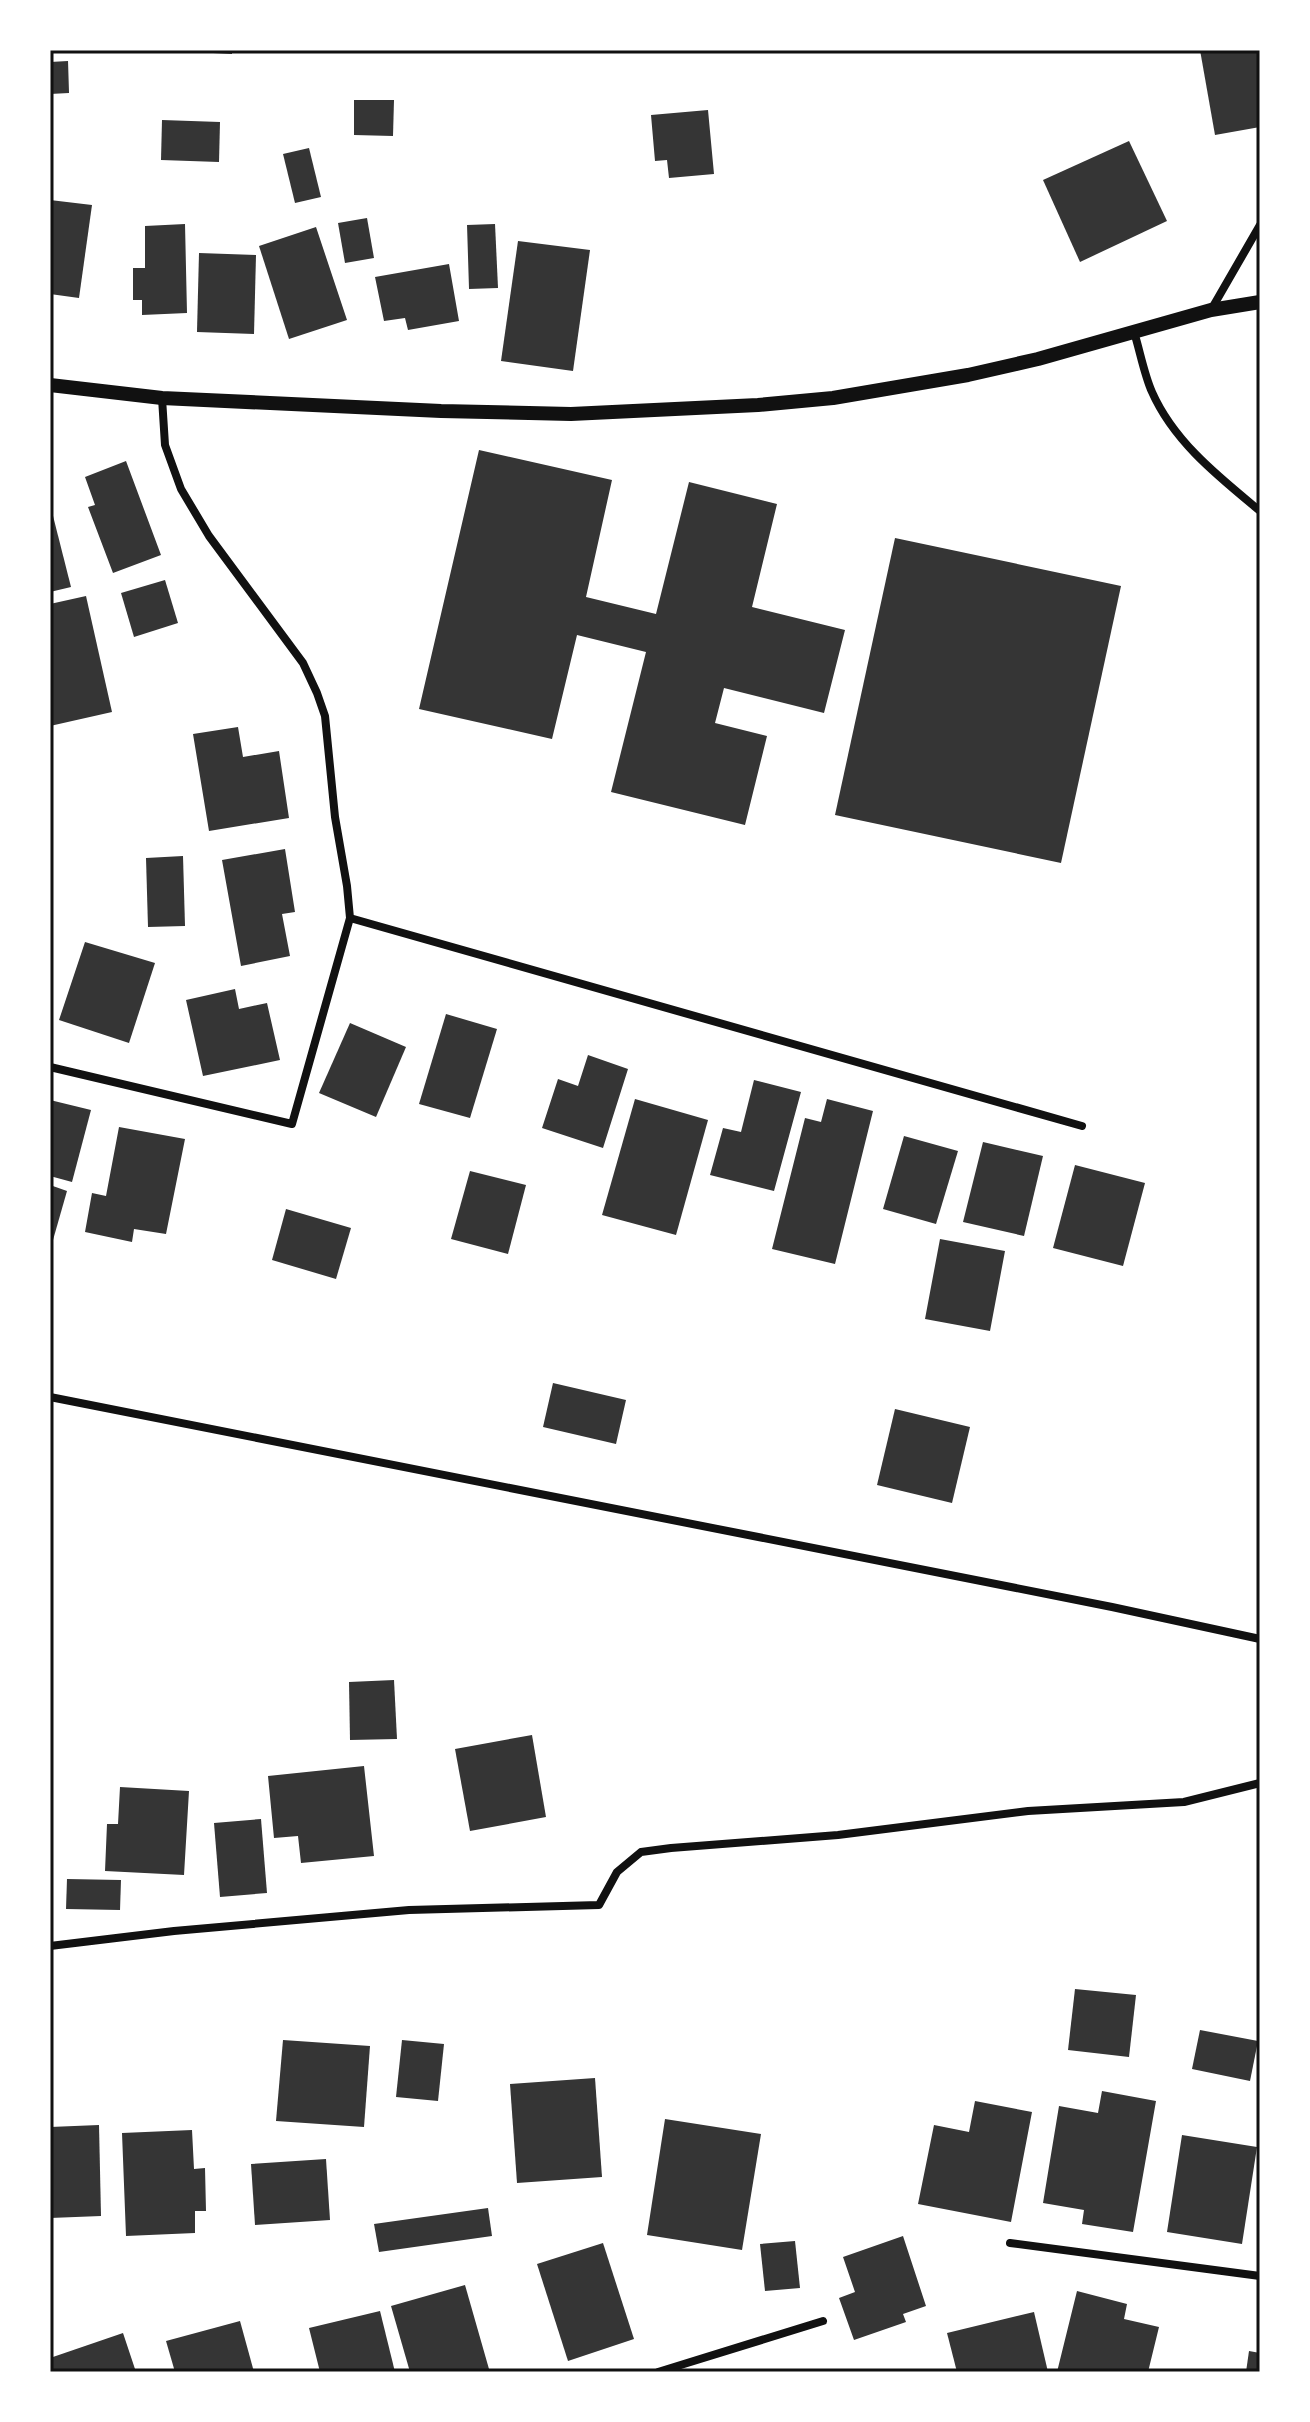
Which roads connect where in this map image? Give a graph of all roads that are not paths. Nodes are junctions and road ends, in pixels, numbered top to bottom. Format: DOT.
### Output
graph roads {
  1 [pos="1260,225"];
  2 [pos="1260,302"];
  3 [pos="1211,310"];
  4 [pos="1134,332"];
  5 [pos="50,385"];
  6 [pos="162,398"];
  7 [pos="1260,511"];
  8 [pos="350,918"];
  9 [pos="50,1067"];
  10 [pos="1082,1126"];
  11 [pos="50,1397"];
  12 [pos="1260,1639"];
  13 [pos="1260,1783"];
  14 [pos="50,1946"];
  15 [pos="1010,2243"];
  16 [pos="1260,2276"];
  17 [pos="823,2321"];
  18 [pos="658,2372"];
  1 -- 3 [label="street"];
  2 -- 3 [label="street"];
  3 -- 4 [label="street"];
  4 -- 6 [label="street"];
  4 -- 7 [label="street"];
  5 -- 6 [label="street"];
  6 -- 8 [label="street"];
  8 -- 9 [label="street"];
  8 -- 10 [label="street"];
  11 -- 12 [label="street"];
  13 -- 14 [label="street"];
  15 -- 16 [label="street"];
  17 -- 18 [label="street"];
}
